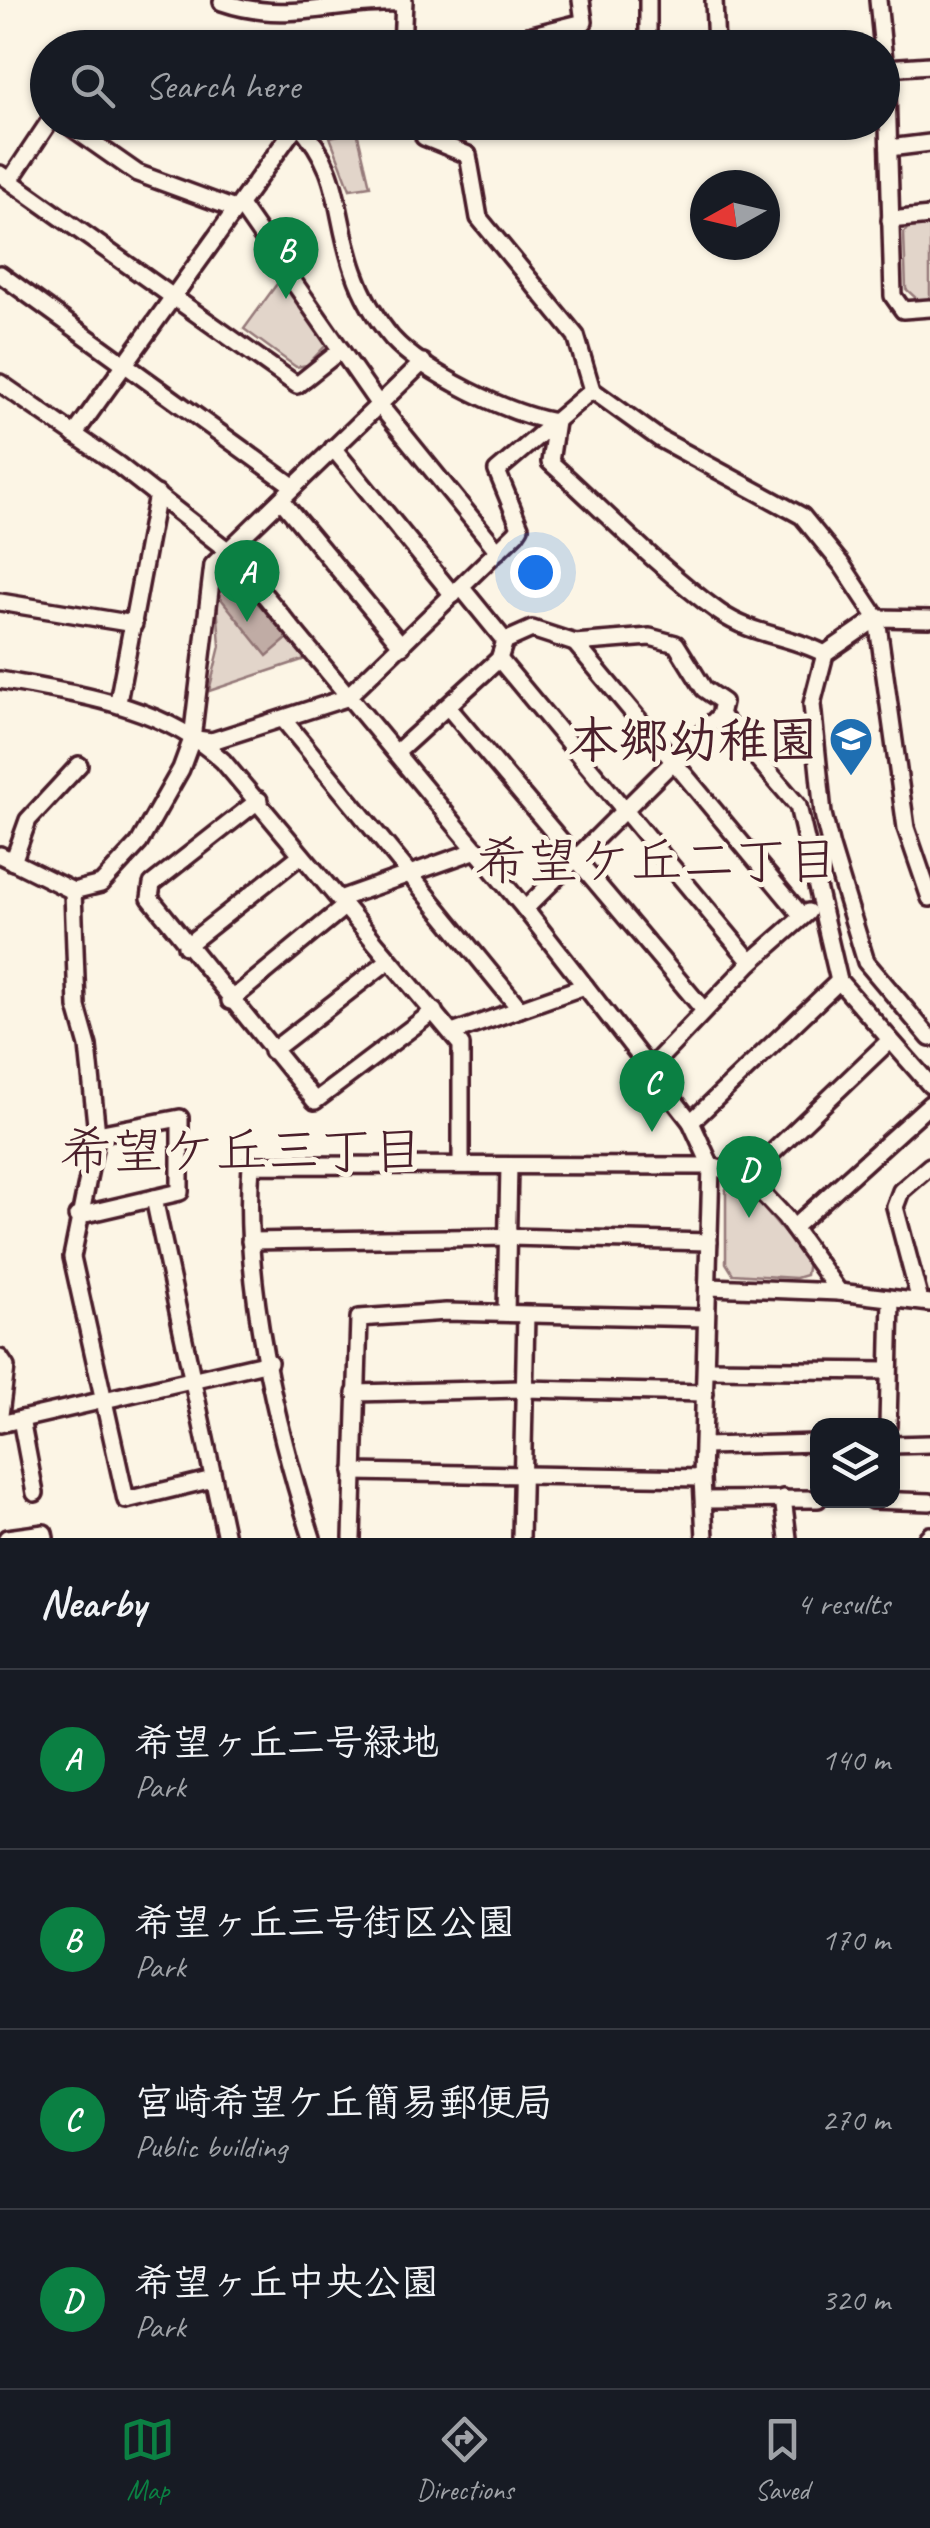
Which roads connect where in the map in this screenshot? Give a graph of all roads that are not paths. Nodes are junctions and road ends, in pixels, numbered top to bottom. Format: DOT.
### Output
graph roads {
  1 [pos="581,0"];
  2 [pos="648,0"];
  3 [pos="714,0"];
  4 [pos="878,0"];
  5 [pos="222,2"];
  6 [pos="404,2"];
  7 [pos="403,30"];
  8 [pos="552,30"];
  9 [pos="648,30"];
  10 [pos="715,30"];
  11 [pos="882,30"];
  12 [pos="930,64"];
  13 [pos="900,67"];
  14 [pos="36,140"];
  15 [pos="90,140"];
  16 [pos="286,140"];
  17 [pos="311,140"];
  18 [pos="431,140"];
  19 [pos="888,140"];
  20 [pos="930,143"];
  21 [pos="888,148"];
  22 [pos="6,177"];
  23 [pos="238,207"];
  24 [pos="930,216"];
  25 [pos="890,220"];
  26 [pos="0,274"];
  27 [pos="174,298"];
  28 [pos="930,308"];
  29 [pos="341,350"];
  30 [pos="127,361"];
  31 [pos="423,362"];
  32 [pos="0,382"];
  33 [pos="592,390"];
  34 [pos="377,402"];
  35 [pos="556,422"];
  36 [pos="74,435"];
  37 [pos="333,448"];
  38 [pos="293,486"];
  39 [pos="156,494"];
  40 [pos="281,500"];
  41 [pos="227,550"];
  42 [pos="498,551"];
  43 [pos="457,591"];
  44 [pos="0,602"];
  45 [pos="876,618"];
  46 [pos="930,619"];
  47 [pos="134,624"];
  48 [pos="505,641"];
  49 [pos="575,643"];
  50 [pos="402,646"];
  51 [pos="825,654"];
  52 [pos="499,658"];
  53 [pos="0,680"];
  54 [pos="346,698"];
  55 [pos="118,702"];
  56 [pos="448,706"];
  57 [pos="720,715"];
  58 [pos="283,719"];
  59 [pos="192,739"];
  60 [pos="396,753"];
  61 [pos="674,764"];
  62 [pos="79,765"];
  63 [pos="259,800"];
  64 [pos="626,811"];
  65 [pos="477,850"];
  66 [pos="300,855"];
  67 [pos="6,858"];
  68 [pos="577,858"];
  69 [pos="408,872"];
  70 [pos="73,890"];
  71 [pos="930,898"];
  72 [pos="341,903"];
  73 [pos="819,903"];
  74 [pos="525,908"];
  75 [pos="802,916"];
  76 [pos="186,946"];
  77 [pos="388,961"];
  78 [pos="751,962"];
  79 [pos="839,980"];
  80 [pos="585,986"];
  81 [pos="230,1001"];
  82 [pos="520,1009"];
  83 [pos="703,1009"];
  84 [pos="434,1011"];
  85 [pos="452,1033"];
  86 [pos="930,1038"];
  87 [pos="890,1040"];
  88 [pos="272,1051"];
  89 [pos="650,1068"];
  90 [pos="930,1085"];
  91 [pos="930,1104"];
  92 [pos="691,1122"];
  93 [pos="96,1134"];
  94 [pos="461,1163"];
  95 [pos="510,1166"];
  96 [pos="711,1166"];
  97 [pos="930,1166"];
  98 [pos="747,1177"];
  99 [pos="154,1198"];
  100 [pos="77,1216"];
  101 [pos="793,1228"];
  102 [pos="509,1237"];
  103 [pos="250,1240"];
  104 [pos="709,1242"];
  105 [pos="709,1287"];
  106 [pos="839,1292"];
  107 [pos="891,1299"];
  108 [pos="925,1302"];
  109 [pos="506,1313"];
  110 [pos="526,1316"];
  111 [pos="706,1318"];
  112 [pos="0,1358"];
  113 [pos="269,1362"];
  114 [pos="706,1369"];
  115 [pos="887,1371"];
  116 [pos="193,1382"];
  117 [pos="523,1390"];
  118 [pos="355,1392"];
  119 [pos="704,1394"];
  120 [pos="104,1402"];
  121 [pos="0,1415"];
  122 [pos="888,1418"];
  123 [pos="21,1419"];
  124 [pos="0,1424"];
  125 [pos="810,1443"];
  126 [pos="930,1444"];
  127 [pos="900,1445"];
  128 [pos="704,1446"];
  129 [pos="354,1472"];
  130 [pos="522,1472"];
  131 [pos="702,1478"];
  132 [pos="212,1479"];
  133 [pos="35,1493"];
  134 [pos="783,1498"];
  135 [pos="810,1499"];
  136 [pos="704,1500"];
  137 [pos="900,1501"];
  138 [pos="930,1502"];
  139 [pos="7,1538"];
  140 [pos="45,1538"];
  141 [pos="226,1538"];
  142 [pos="312,1538"];
  143 [pos="352,1538"];
  144 [pos="521,1538"];
  145 [pos="705,1538"];
  146 [pos="788,1538"];
  1 -- 8 [label="street"];
  2 -- 9 [label="street"];
  3 -- 10 [label="street"];
  4 -- 11 [label="street"];
  5 -- 6 [label="street"];
  6 -- 7 [label="street"];
  12 -- 13 [label="street"];
  14 -- 22 [label="street"];
  15 -- 23 [label="street"];
  16 -- 23 [label="street"];
  17 -- 31 [label="street"];
  18 -- 33 [label="street"];
  19 -- 21 [label="street"];
  20 -- 21 [label="street"];
  21 -- 25 [label="street"];
  22 -- 27 [label="street"];
  23 -- 27 [label="street"];
  23 -- 29 [label="street"];
  24 -- 25 [label="street"];
  25 -- 28 [label="street"];
  26 -- 30 [label="street"];
  27 -- 29 [label="street"];
  27 -- 30 [label="street"];
  29 -- 34 [label="street"];
  30 -- 36 [label="street"];
  30 -- 38 [label="street"];
  31 -- 34 [label="street"];
  31 -- 35 [label="street"];
  32 -- 36 [label="street"];
  33 -- 35 [label="street"];
  33 -- 45 [label="street"];
  34 -- 37 [label="street"];
  34 -- 42 [label="street"];
  35 -- 42 [label="street"];
  35 -- 51 [label="street"];
  36 -- 39 [label="street"];
  37 -- 38 [label="street"];
  37 -- 43 [label="street"];
  38 -- 40 [label="street"];
  39 -- 41 [label="street"];
  39 -- 47 [label="street"];
  40 -- 41 [label="street"];
  40 -- 50 [label="street"];
  41 -- 54 [label="street"];
  41 -- 59 [label="street"];
  42 -- 43 [label="street"];
  43 -- 48 [label="street"];
  43 -- 50 [label="street"];
  44 -- 47 [label="street"];
  45 -- 46 [label="street"];
  45 -- 51 [label="street"];
  45 -- 71 [label="street"];
  47 -- 55 [label="street"];
  48 -- 49 [label="street"];
  48 -- 52 [label="street"];
  49 -- 57 [label="street"];
  49 -- 61 [label="street"];
  50 -- 54 [label="street"];
  51 -- 86 [label="street"];
  52 -- 56 [label="street"];
  52 -- 64 [label="street"];
  53 -- 55 [label="street"];
  54 -- 58 [label="street"];
  54 -- 60 [label="street"];
  55 -- 59 [label="street"];
  56 -- 60 [label="street"];
  56 -- 68 [label="street"];
  57 -- 61 [label="street"];
  57 -- 73 [label="street"];
  58 -- 59 [label="street"];
  58 -- 69 [label="street"];
  59 -- 63 [label="street"];
  59 -- 70 [label="street"];
  60 -- 65 [label="street"];
  61 -- 64 [label="street"];
  61 -- 75 [label="street"];
  62 -- 67 [label="street"];
  63 -- 66 [label="street"];
  63 -- 76 [label="street"];
  64 -- 68 [label="street"];
  64 -- 78 [label="street"];
  65 -- 69 [label="street"];
  65 -- 74 [label="street"];
  66 -- 72 [label="street"];
  66 -- 76 [label="street"];
  67 -- 70 [label="street"];
  68 -- 74 [label="street"];
  68 -- 83 [label="street"];
  69 -- 72 [label="street"];
  69 -- 82 [label="street"];
  70 -- 93 [label="street"];
  72 -- 77 [label="street"];
  72 -- 81 [label="street"];
  73 -- 75 [label="street"];
  73 -- 79 [label="street"];
  74 -- 80 [label="street"];
  75 -- 78 [label="street"];
  76 -- 81 [label="street"];
  77 -- 84 [label="street"];
  77 -- 88 [label="street"];
  78 -- 83 [label="street"];
  79 -- 87 [label="street"];
  79 -- 92 [label="street"];
  80 -- 82 [label="street"];
  80 -- 89 [label="street"];
  81 -- 88 [label="street"];
  82 -- 85 [label="street"];
  83 -- 89 [label="street"];
  84 -- 85 [label="street"];
  84 -- 88 [label="street"];
  85 -- 94 [label="street"];
  87 -- 90 [label="street"];
  87 -- 98 [label="street"];
  89 -- 92 [label="street"];
  91 -- 101 [label="street"];
  92 -- 96 [label="street"];
  93 -- 99 [label="street"];
  93 -- 100 [label="street"];
  94 -- 95 [label="street"];
  94 -- 103 [label="street"];
  95 -- 96 [label="street"];
  95 -- 102 [label="street"];
  96 -- 98 [label="street"];
  96 -- 104 [label="street"];
  97 -- 108 [label="street"];
  98 -- 101 [label="street"];
  99 -- 100 [label="street"];
  99 -- 116 [label="street"];
  100 -- 120 [label="street"];
  101 -- 106 [label="street"];
  102 -- 103 [label="street"];
  102 -- 104 [label="street"];
  102 -- 109 [label="street"];
  103 -- 113 [label="street"];
  104 -- 105 [label="street"];
  105 -- 106 [label="street"];
  105 -- 111 [label="street"];
  106 -- 107 [label="street"];
  107 -- 108 [label="street"];
  107 -- 115 [label="street"];
  109 -- 110 [label="street"];
  109 -- 118 [label="street"];
  110 -- 111 [label="street"];
  110 -- 117 [label="street"];
  111 -- 114 [label="street"];
  112 -- 121 [label="street"];
  113 -- 116 [label="street"];
  113 -- 142 [label="street"];
  114 -- 115 [label="street"];
  114 -- 119 [label="street"];
  115 -- 122 [label="street"];
  116 -- 120 [label="street"];
  116 -- 132 [label="street"];
  117 -- 118 [label="street"];
  117 -- 119 [label="street"];
  117 -- 130 [label="street"];
  118 -- 129 [label="street"];
  119 -- 128 [label="street"];
  120 -- 123 [label="street"];
  120 -- 132 [label="street"];
  123 -- 124 [label="street"];
  123 -- 133 [label="street"];
  125 -- 128 [label="street"];
  126 -- 127 [label="street"];
  128 -- 131 [label="street"];
  129 -- 130 [label="street"];
  129 -- 143 [label="street"];
  130 -- 131 [label="street"];
  130 -- 144 [label="street"];
  131 -- 136 [label="street"];
  132 -- 141 [label="street"];
  134 -- 135 [label="street"];
  134 -- 136 [label="street"];
  134 -- 146 [label="street"];
  136 -- 145 [label="street"];
  137 -- 138 [label="street"];
  139 -- 140 [label="street"];
}
